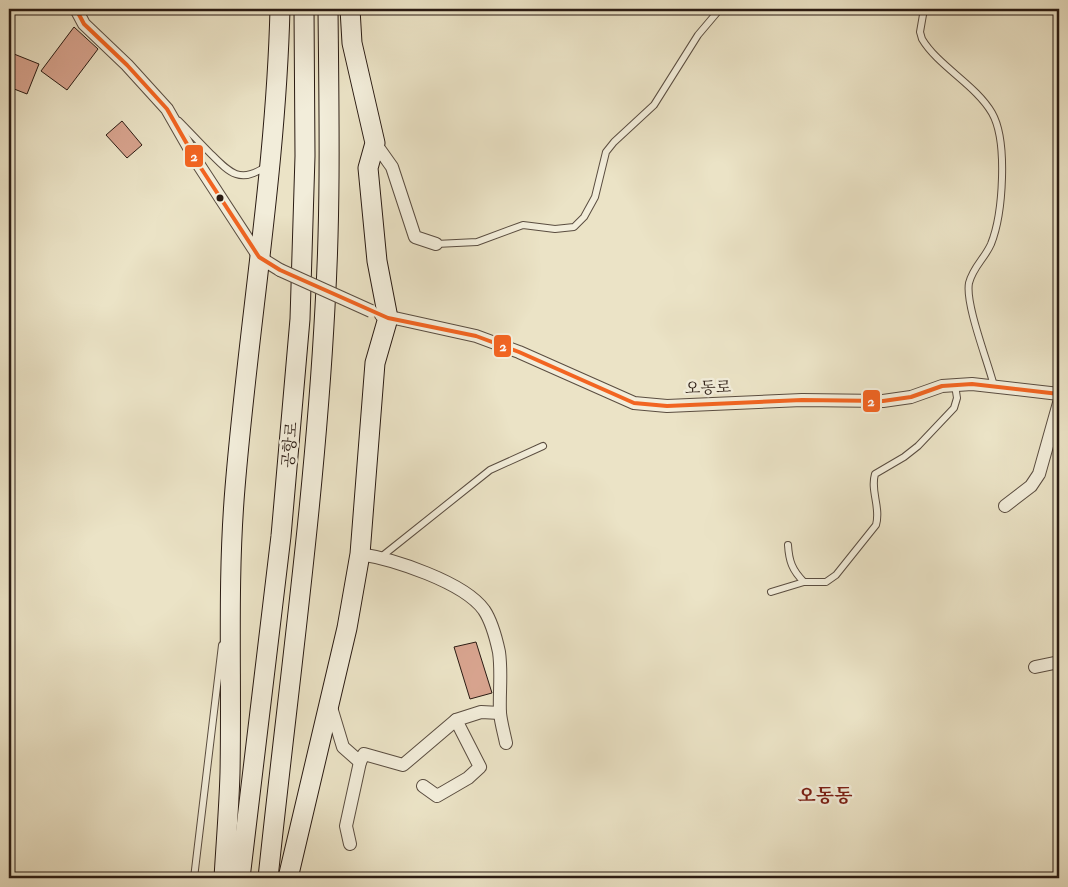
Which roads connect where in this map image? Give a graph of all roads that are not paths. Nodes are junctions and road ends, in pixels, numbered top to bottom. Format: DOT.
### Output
graph roads {
  1 [pos="76,9"];
  2 [pos="280,9"];
  3 [pos="304,9"];
  4 [pos="328,9"];
  5 [pos="350,9"];
  6 [pos="720,9"];
  7 [pos="924,9"];
  8 [pos="167,109"];
  9 [pos="375,143"];
  10 [pos="270,163"];
  11 [pos="436,244"];
  12 [pos="259,257"];
  13 [pos="380,315"];
  14 [pos="955,385"];
  15 [pos="994,386"];
  16 [pos="1059,394"];
  17 [pos="1059,403"];
  18 [pos="543,446"];
  19 [pos="1005,506"];
  20 [pos="788,545"];
  21 [pos="360,554"];
  22 [pos="381,557"];
  23 [pos="804,582"];
  24 [pos="771,592"];
  25 [pos="231,602"];
  26 [pos="1059,662"];
  27 [pos="1036,667"];
  28 [pos="329,700"];
  29 [pos="500,713"];
  30 [pos="456,720"];
  31 [pos="506,743"];
  32 [pos="360,762"];
  33 [pos="423,786"];
  34 [pos="350,844"];
  35 [pos="194,878"];
  36 [pos="224,878"];
  37 [pos="240,878"];
  38 [pos="268,878"];
  39 [pos="288,878"];
  1 -- 8 [label="street"];
  2 -- 10 [label="main road"];
  3 -- 37 [label="main road, 공항로"];
  4 -- 38 [label="main road, 공항로"];
  5 -- 9 [label="main road"];
  6 -- 11 [label="lane"];
  7 -- 15 [label="lane"];
  8 -- 10 [label="lane"];
  8 -- 12 [label="street"];
  9 -- 11 [label="street"];
  9 -- 13 [label="main road"];
  10 -- 12 [label="main road"];
  12 -- 13 [label="street, 오동로, bridge"];
  12 -- 25 [label="main road"];
  13 -- 14 [label="street, 오동로"];
  13 -- 21 [label="main road"];
  14 -- 15 [label="street, 오동로"];
  14 -- 23 [label="lane"];
  15 -- 16 [label="street, 오동로"];
  17 -- 19 [label="street"];
  18 -- 22 [label="lane"];
  20 -- 23 [label="lane"];
  21 -- 22 [label="street"];
  21 -- 28 [label="main road"];
  22 -- 29 [label="street"];
  23 -- 24 [label="lane"];
  25 -- 35 [label="lane"];
  25 -- 36 [label="main road"];
  26 -- 27 [label="street"];
  28 -- 32 [label="street"];
  28 -- 39 [label="main road"];
  29 -- 30 [label="street"];
  29 -- 31 [label="street"];
  30 -- 32 [label="street"];
  30 -- 33 [label="street"];
  32 -- 34 [label="street"];
}
